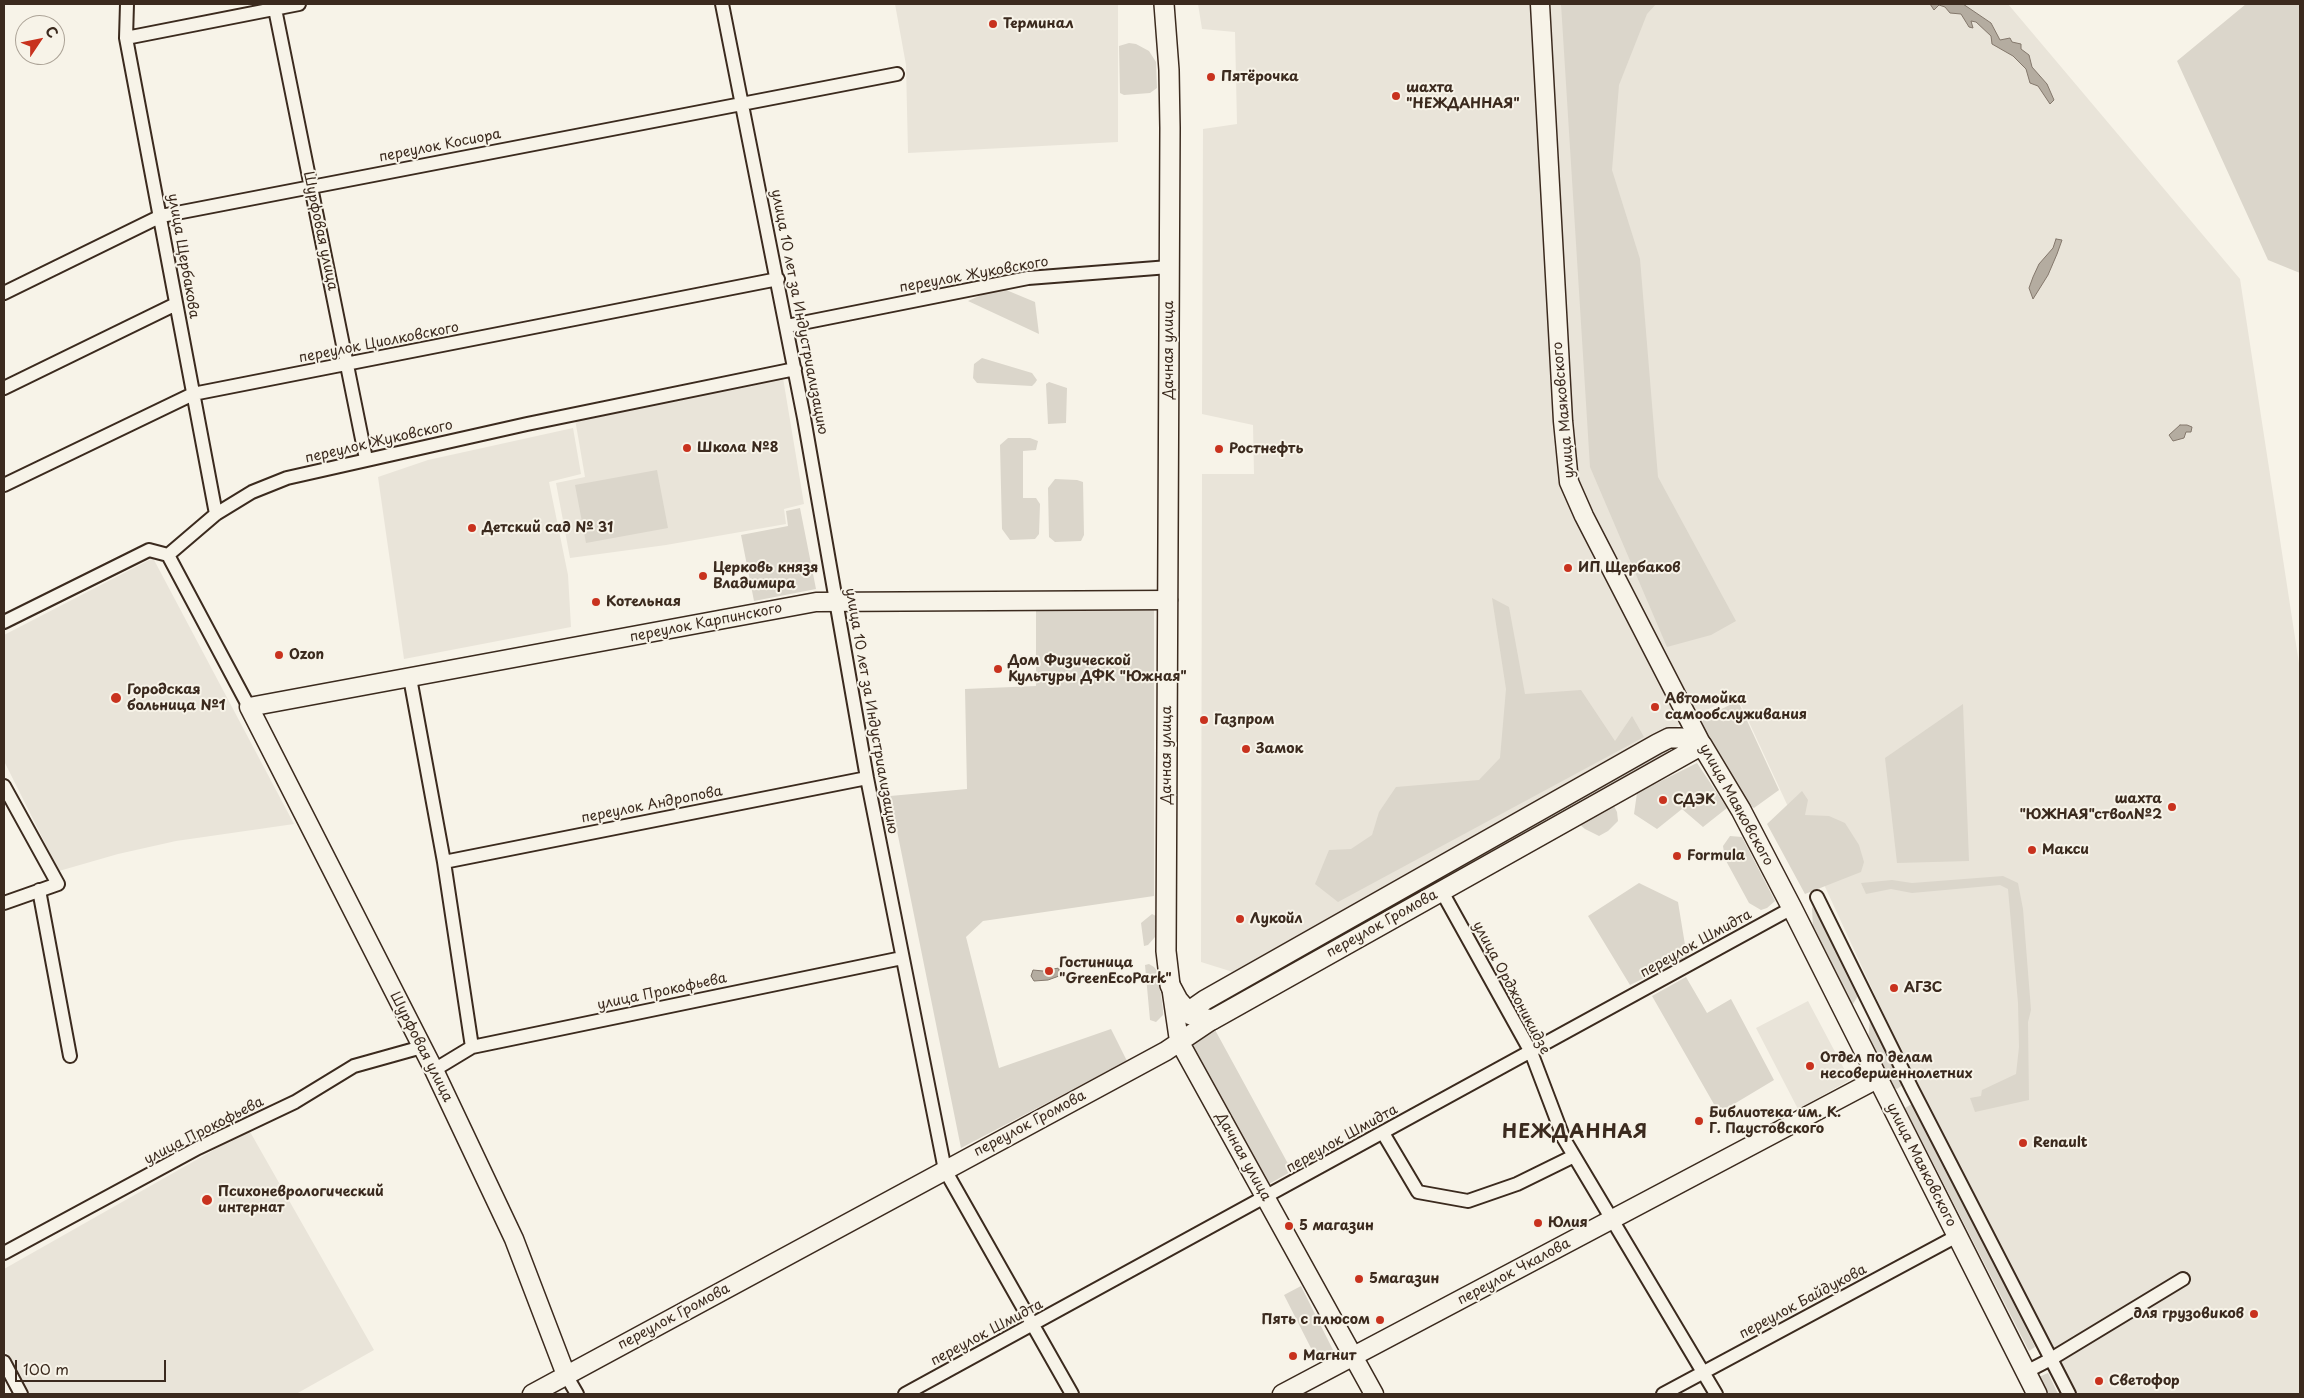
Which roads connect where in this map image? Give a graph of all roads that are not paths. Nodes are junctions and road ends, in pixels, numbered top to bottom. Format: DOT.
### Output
graph roads {
  1 [pos="127,4"];
  2 [pos="299,4"];
  3 [pos="722,4"];
  4 [pos="1164,4"];
  5 [pos="1172,4"];
  6 [pos="1540,4"];
  7 [pos="274,6"];
  8 [pos="1170,27"];
  9 [pos="126,38"];
  10 [pos="897,74"];
  11 [pos="742,104"];
  12 [pos="311,186"];
  13 [pos="160,216"];
  14 [pos="1173,267"];
  15 [pos="778,279"];
  16 [pos="4,293"];
  17 [pos="176,304"];
  18 [pos="787,326"];
  19 [pos="348,364"];
  20 [pos="795,369"];
  21 [pos="4,388"];
  22 [pos="193,394"];
  23 [pos="366,459"];
  24 [pos="4,485"];
  25 [pos="216,514"];
  26 [pos="168,555"];
  27 [pos="1172,600"];
  28 [pos="836,602"];
  29 [pos="4,622"];
  30 [pos="410,678"];
  31 [pos="249,707"];
  32 [pos="1702,745"];
  33 [pos="867,778"];
  34 [pos="4,786"];
  35 [pos="444,862"];
  36 [pos="39,890"];
  37 [pos="1441,890"];
  38 [pos="1817,897"];
  39 [pos="4,903"];
  40 [pos="1792,908"];
  41 [pos="902,958"];
  42 [pos="1174,982"];
  43 [pos="1205,1000"];
  44 [pos="1191,1015"];
  45 [pos="1212,1020"];
  46 [pos="1179,1041"];
  47 [pos="472,1046"];
  48 [pos="422,1047"];
  49 [pos="1531,1052"];
  50 [pos="70,1056"];
  51 [pos="434,1070"];
  52 [pos="1877,1078"];
  53 [pos="1383,1133"];
  54 [pos="1574,1156"];
  55 [pos="945,1170"];
  56 [pos="1266,1198"];
  57 [pos="1613,1220"];
  58 [pos="1957,1236"];
  59 [pos="4,1254"];
  60 [pos="2183,1279"];
  61 [pos="1034,1325"];
  62 [pos="1354,1356"];
  63 [pos="2051,1359"];
  64 [pos="4,1362"];
  65 [pos="1703,1372"];
  66 [pos="2026,1372"];
  67 [pos="566,1375"];
  68 [pos="21,1394"];
  69 [pos="532,1394"];
  70 [pos="577,1394"];
  71 [pos="905,1394"];
  72 [pos="1072,1394"];
  73 [pos="1282,1394"];
  74 [pos="1374,1394"];
  75 [pos="1663,1394"];
  76 [pos="1716,1394"];
  77 [pos="2037,1394"];
  78 [pos="2069,1394"];
  1 -- 9 [label="street, улица Щербакова"];
  2 -- 7 [label="street"];
  3 -- 11 [label="street, улица 10 лет за Индустриализацию"];
  4 -- 8 [label="main road, Дачная улица"];
  5 -- 8 [label="main road, Дачная улица"];
  6 -- 32 [label="street, улица Маяковского"];
  7 -- 9 [label="street"];
  7 -- 12 [label="street, Шурфовая улица"];
  8 -- 14 [label="main road, Дачная улица"];
  9 -- 13 [label="street, улица Щербакова"];
  10 -- 11 [label="street, переулок Косиора"];
  11 -- 12 [label="street, переулок Косиора"];
  11 -- 15 [label="street, улица 10 лет за Индустриализацию"];
  12 -- 13 [label="street, переулок Косиора"];
  12 -- 19 [label="street, Шурфовая улица"];
  13 -- 16 [label="street, переулок Косиора"];
  13 -- 17 [label="street, улица Щербакова"];
  14 -- 18 [label="street, переулок Жуковского"];
  14 -- 27 [label="main road, Дачная улица"];
  15 -- 18 [label="street, улица 10 лет за Индустриализацию"];
  15 -- 19 [label="street, переулок Циолковского"];
  17 -- 21 [label="street"];
  17 -- 22 [label="street, улица Щербакова"];
  18 -- 20 [label="street, улица 10 лет за Индустриализацию"];
  19 -- 22 [label="street, переулок Циолковского"];
  19 -- 23 [label="street, Шурфовая улица"];
  20 -- 23 [label="street, переулок Жуковского"];
  20 -- 28 [label="street, улица 10 лет за Индустриализацию"];
  22 -- 24 [label="street, переулок Циолковского"];
  22 -- 25 [label="street, улица Щербакова"];
  23 -- 25 [label="street, переулок Жуковского"];
  25 -- 26 [label="street, переулок Жуковского"];
  26 -- 29 [label="street"];
  26 -- 31 [label="street"];
  27 -- 28 [label="street, переулок Карпинского"];
  27 -- 42 [label="main road, Дачная улица"];
  28 -- 30 [label="street, переулок Карпинского"];
  28 -- 33 [label="street, улица 10 лет за Индустриализацию"];
  30 -- 31 [label="street, переулок Карпинского"];
  30 -- 35 [label="street"];
  31 -- 48 [label="street, Шурфовая улица"];
  32 -- 37 [label="main road, переулок Громова"];
  32 -- 40 [label="main road, улица Маяковского"];
  32 -- 43 [label="main road, переулок Громова"];
  33 -- 35 [label="street, переулок Андропова"];
  33 -- 41 [label="street, улица 10 лет за Индустриализацию"];
  34 -- 36 [label="street"];
  35 -- 47 [label="street"];
  36 -- 39 [label="street"];
  36 -- 50 [label="street"];
  37 -- 45 [label="main road, переулок Громова"];
  37 -- 49 [label="street, улица Орджоникидзе"];
  38 -- 63 [label="street, улица Маяковского"];
  40 -- 49 [label="street, переулок Шмидта"];
  40 -- 52 [label="main road, улица Маяковского"];
  41 -- 47 [label="street, улица Прокофьева"];
  41 -- 55 [label="street, улица 10 лет за Индустриализацию"];
  42 -- 43 [label="main road"];
  42 -- 44 [label="main road"];
  42 -- 46 [label="street, Дачная улица"];
  43 -- 44 [label="main road, переулок Громова"];
  44 -- 45 [label="main road"];
  44 -- 46 [label="street"];
  45 -- 46 [label="street, переулок Громова"];
  46 -- 55 [label="street, переулок Громова"];
  46 -- 56 [label="street, Дачная улица"];
  47 -- 51 [label="street, улица Прокофьева"];
  48 -- 51 [label="street, Шурфовая улица"];
  48 -- 59 [label="street, улица Прокофьева"];
  49 -- 53 [label="street, переулок Шмидта"];
  49 -- 54 [label="street, улица Орджоникидзе"];
  51 -- 67 [label="street, Шурфовая улица"];
  52 -- 57 [label="street, переулок Чкалова"];
  52 -- 58 [label="main road, улица Маяковского"];
  53 -- 54 [label="street"];
  53 -- 56 [label="street, переулок Шмидта"];
  54 -- 57 [label="street, улица Орджоникидзе"];
  55 -- 61 [label="street, улица 10 лет за Индустриализацию"];
  55 -- 67 [label="street, переулок Громова"];
  56 -- 61 [label="street, переулок Шмидта"];
  56 -- 62 [label="street, Дачная улица"];
  57 -- 62 [label="street, переулок Чкалова"];
  57 -- 65 [label="street, улица Орджоникидзе"];
  58 -- 65 [label="street, переулок Байдукова"];
  58 -- 66 [label="main road, улица Маяковского"];
  60 -- 63 [label="street"];
  61 -- 71 [label="street, переулок Шмидта"];
  61 -- 72 [label="street, улица 10 лет за Индустриализацию"];
  62 -- 73 [label="street, переулок Чкалова"];
  62 -- 74 [label="street, Дачная улица"];
  63 -- 66 [label="street"];
  63 -- 78 [label="street, улица Маяковского"];
  64 -- 68 [label="street"];
  65 -- 75 [label="street, переулок Байдукова"];
  65 -- 76 [label="street, улица Орджоникидзе"];
  66 -- 77 [label="main road, улица Маяковского"];
  67 -- 69 [label="street, переулок Громова"];
  67 -- 70 [label="street, Шурфовая улица"];
}
